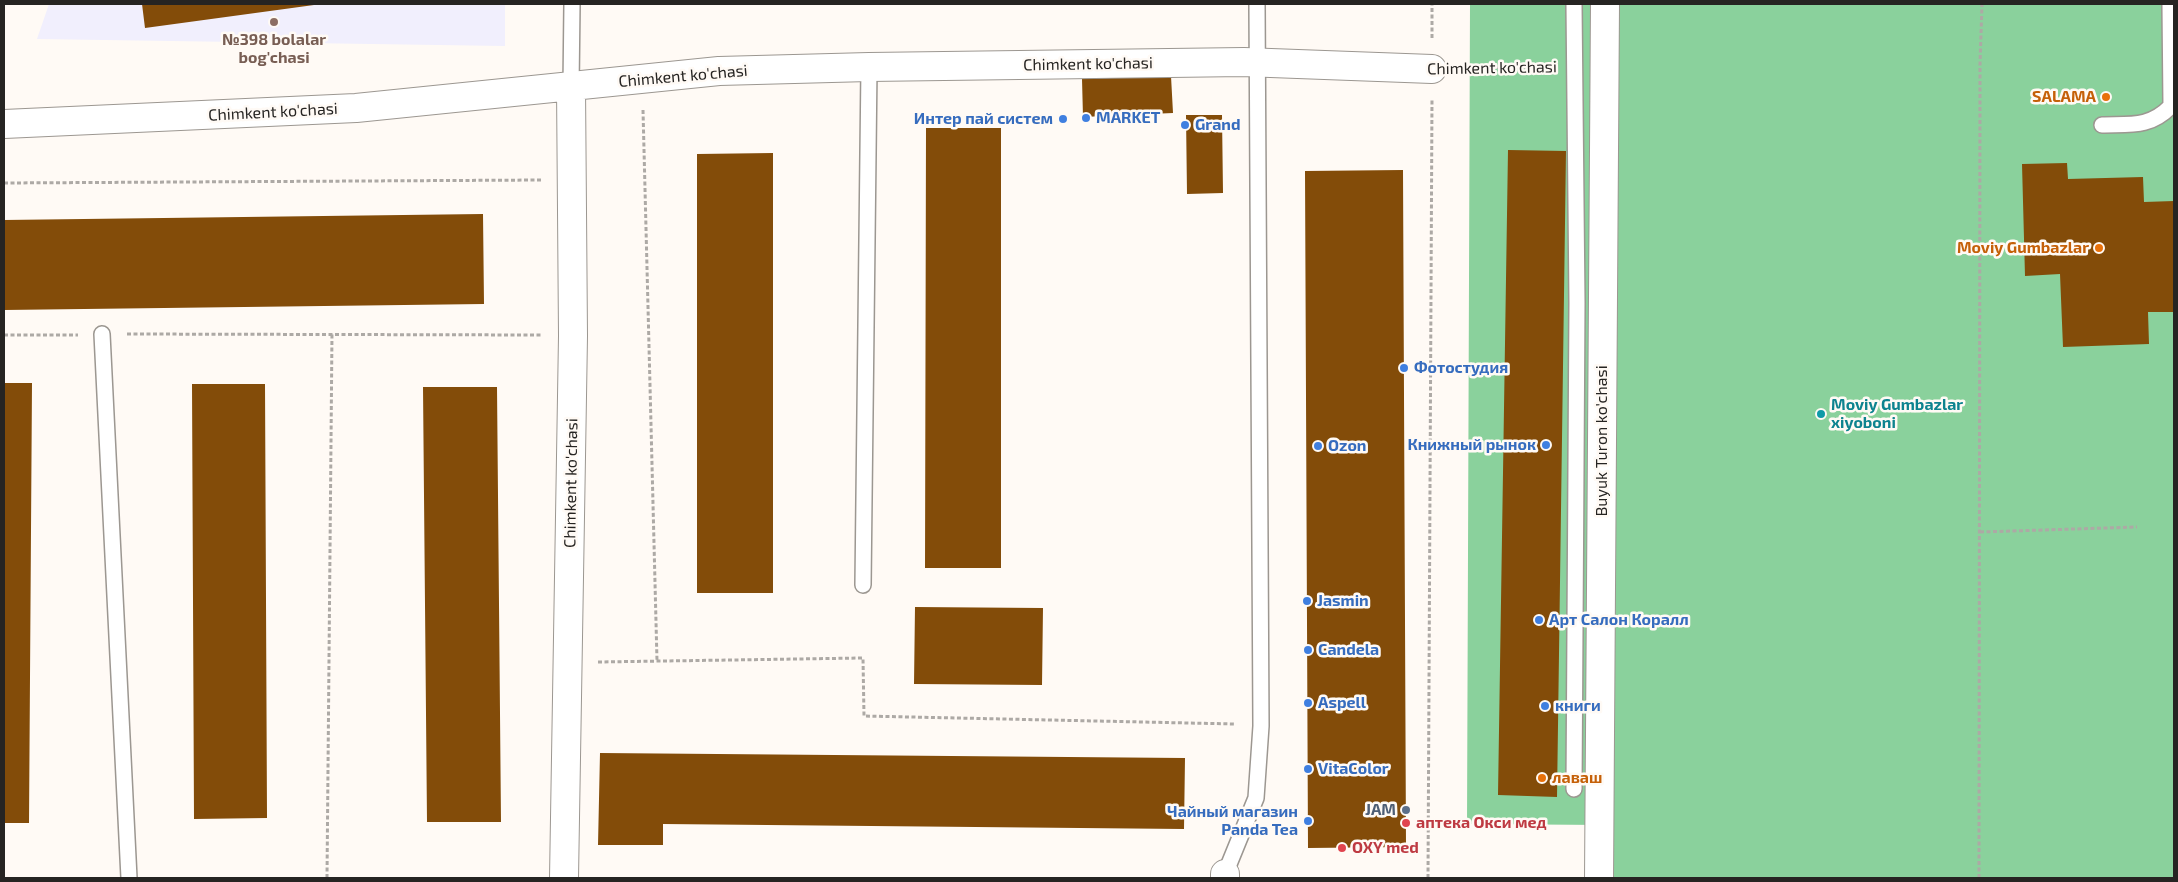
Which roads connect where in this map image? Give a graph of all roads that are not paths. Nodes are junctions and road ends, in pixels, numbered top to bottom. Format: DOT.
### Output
graph roads {
  1 [pos="572,4"];
  2 [pos="1257,4"];
  3 [pos="1574,4"];
  4 [pos="1605,4"];
  5 [pos="2170,4"];
  6 [pos="1258,62"];
  7 [pos="869,67"];
  8 [pos="1432,69"];
  9 [pos="571,87"];
  10 [pos="2173,106"];
  11 [pos="4,124"];
  12 [pos="2102,125"];
  13 [pos="102,334"];
  14 [pos="863,585"];
  15 [pos="1574,789"];
  16 [pos="1225,876"];
  17 [pos="129,878"];
  18 [pos="564,878"];
  19 [pos="1599,878"];
  1 -- 9 [label="lane"];
  2 -- 6 [label="lane"];
  3 -- 15 [label="lane"];
  4 -- 19 [label="street, Buyuk Turon ko'chasi"];
  5 -- 10 [label="lane"];
  6 -- 7 [label="street, Chimkent ko'chasi"];
  6 -- 8 [label="street, Chimkent ko'chasi"];
  6 -- 16 [label="lane"];
  7 -- 9 [label="street, Chimkent ko'chasi"];
  7 -- 14 [label="lane"];
  9 -- 11 [label="street, Chimkent ko'chasi"];
  9 -- 18 [label="street, Chimkent ko'chasi"];
  10 -- 12 [label="lane"];
  13 -- 17 [label="lane"];
}
